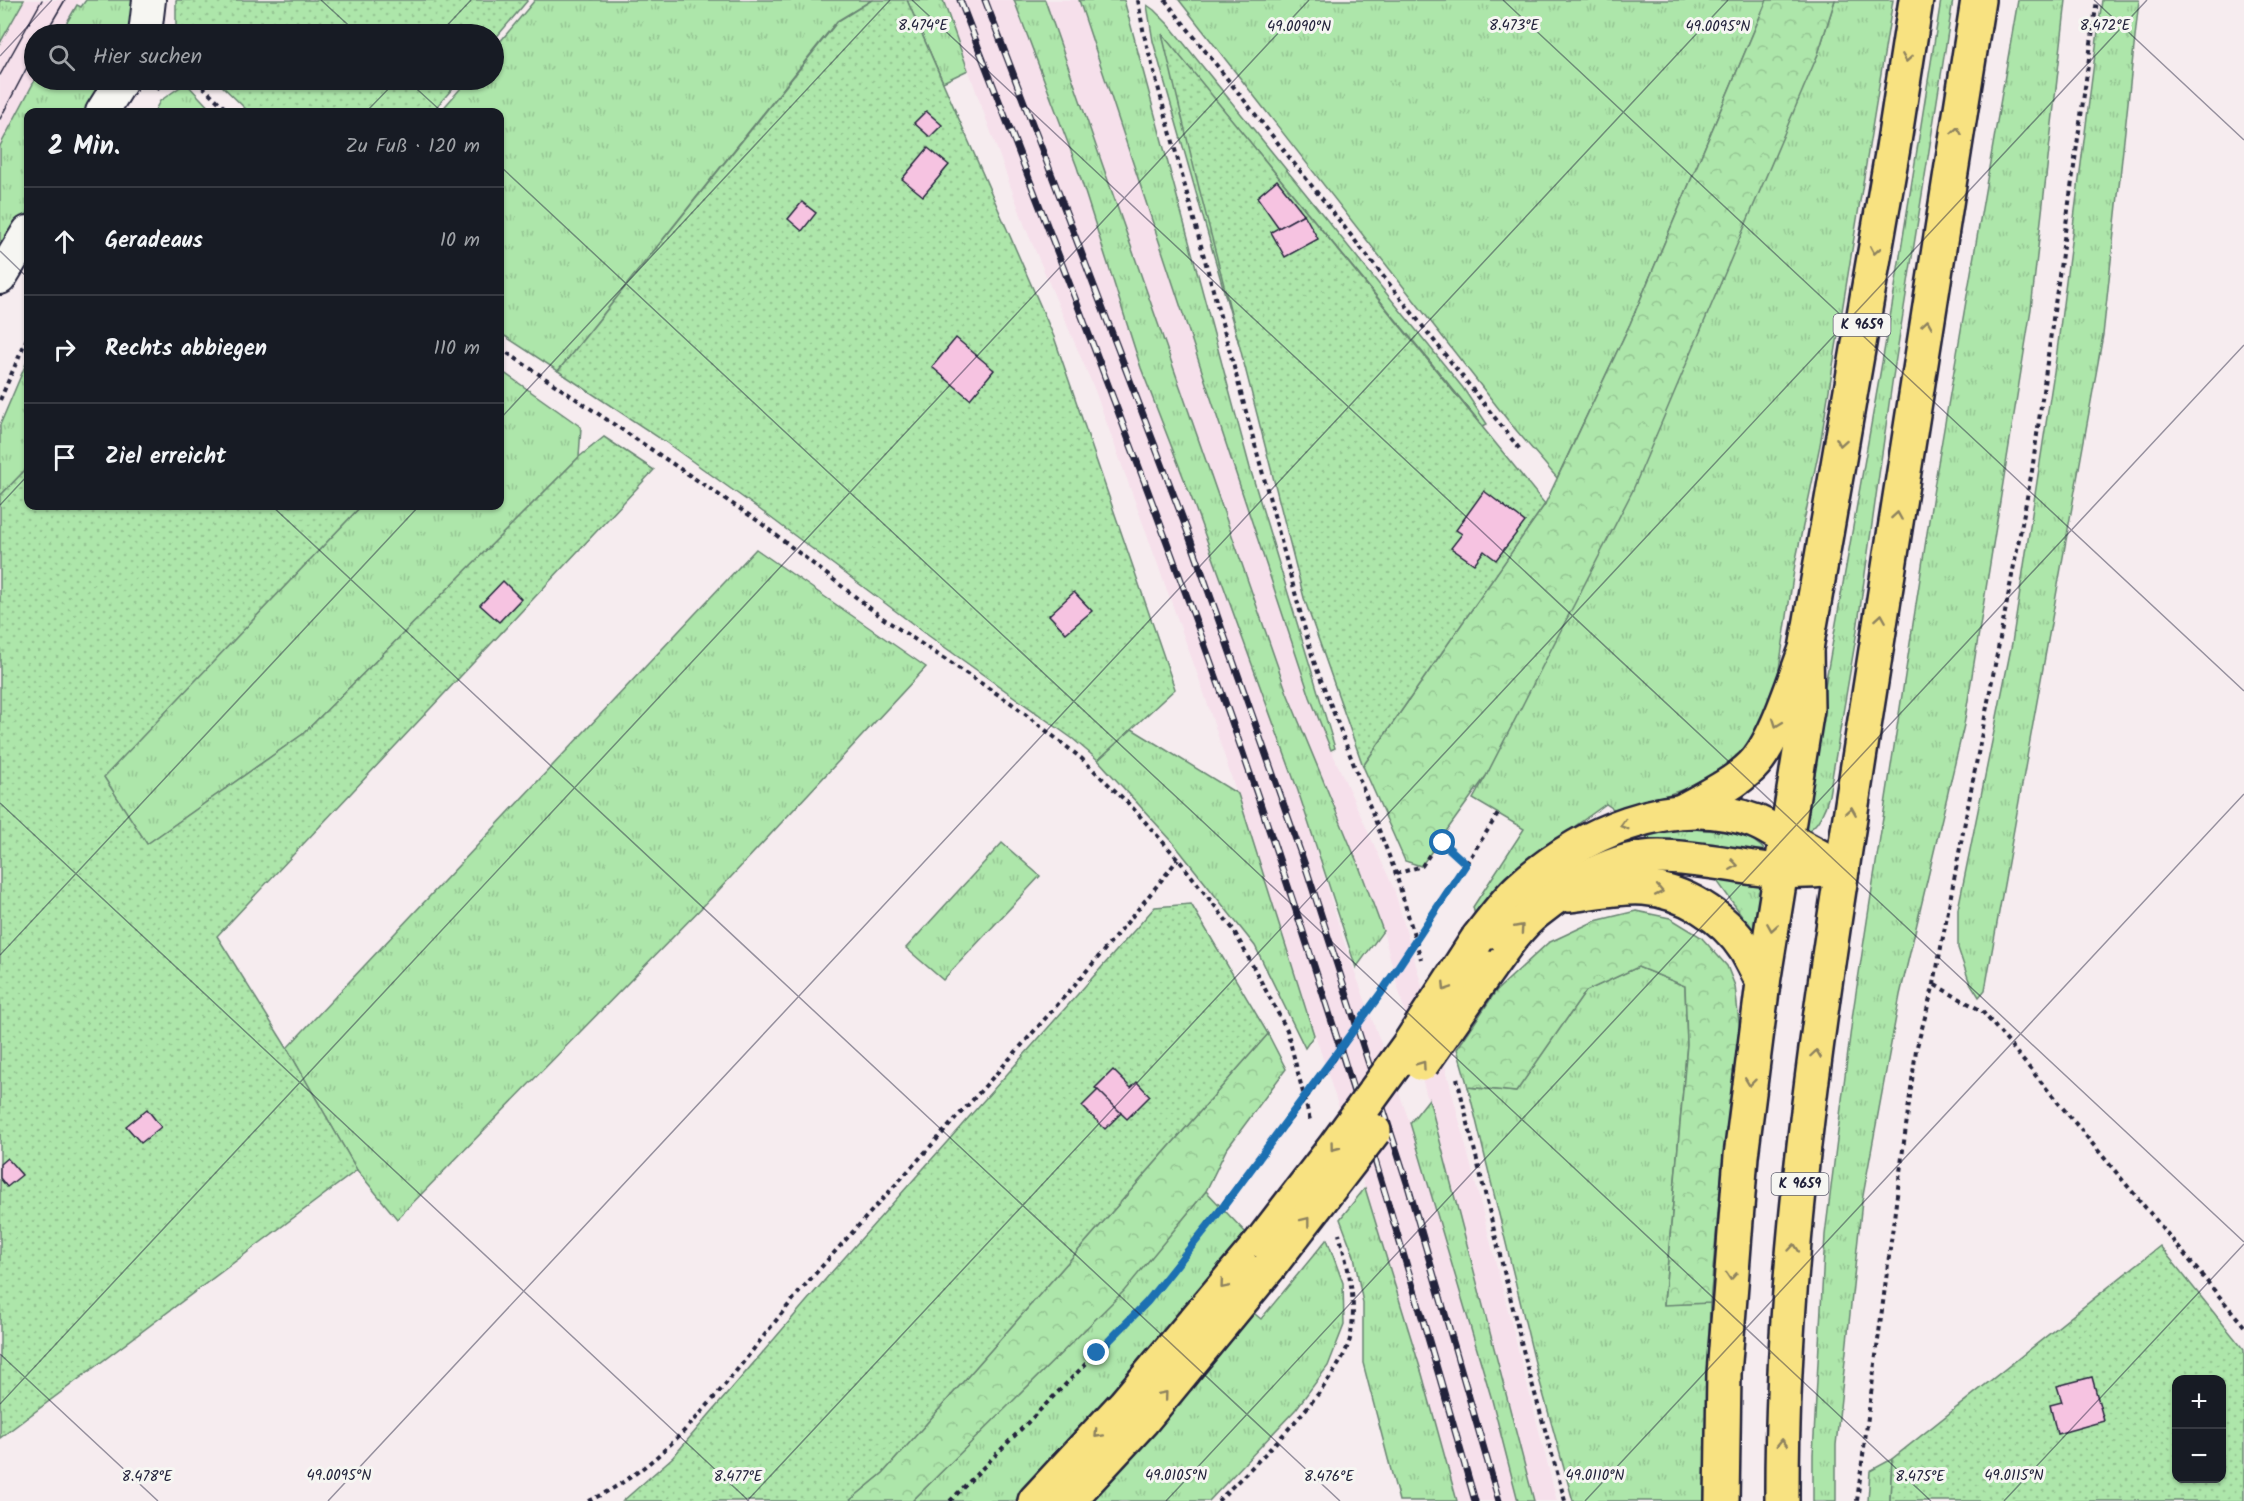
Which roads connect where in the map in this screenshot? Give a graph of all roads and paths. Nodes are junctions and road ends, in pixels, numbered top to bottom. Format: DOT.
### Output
graph roads {
  1 [pos="149,0"];
  2 [pos="1138,0"];
  3 [pos="1165,0"];
  4 [pos="1916,0"];
  5 [pos="1978,0"];
  6 [pos="2097,0"];
  7 [pos="147,24"];
  8 [pos="116,90"];
  9 [pos="206,90"];
  10 [pos="104,108"];
  11 [pos="225,108"];
  12 [pos="24,239"];
  13 [pos="0,278"];
  14 [pos="24,345"];
  15 [pos="504,351"];
  16 [pos="0,400"];
  17 [pos="1522,452"];
  18 [pos="1806,649"];
  19 [pos="1680,811"];
  20 [pos="1498,814"];
  21 [pos="1786,838"];
  22 [pos="1178,859"];
  23 [pos="1466,864"];
  24 [pos="1842,869"];
  25 [pos="1780,871"];
  26 [pos="1396,874"];
  27 [pos="1560,896"];
  28 [pos="1484,953"];
  29 [pos="1422,963"];
  30 [pos="1763,983"];
  31 [pos="1934,984"];
  32 [pos="1287,1030"];
  33 [pos="1456,1074"];
  34 [pos="1266,1254"];
  35 [pos="2244,1326"];
  36 [pos="1246,1473"];
  37 [pos="588,1501"];
  38 [pos="950,1501"];
  39 [pos="1035,1501"];
  40 [pos="1068,1501"];
  41 [pos="1218,1501"];
  42 [pos="1565,1501"];
  43 [pos="1722,1501"];
  44 [pos="1782,1501"];
  45 [pos="1857,1501"];
  1 -- 7 [label="street"];
  2 -- 26 [label="path"];
  3 -- 17 [label="path"];
  4 -- 18 [label="main road, K 9659, one-way"];
  24 -- 5 [label="main road, K 9659, one-way"];
  6 -- 31 [label="path"];
  8 -- 10 [label="street"];
  9 -- 11 [label="path"];
  12 -- 13 [label="street"];
  14 -- 16 [label="path"];
  15 -- 22 [label="path"];
  18 -- 19 [label="main road, one-way"];
  18 -- 21 [label="main road, K 9659"];
  19 -- 21 [label="main road"];
  19 -- 28 [label="main road, one-way"];
  20 -- 23 [label="path"];
  21 -- 24 [label="main road"];
  21 -- 25 [label="main road, K 9659"];
  22 -- 32 [label="path"];
  22 -- 37 [label="path"];
  23 -- 26 [label="path"];
  23 -- 38 [label="path, bridge"];
  24 -- 25 [label="main road"];
  44 -- 24 [label="main road, K 9659, one-way"];
  27 -- 25 [label="main road, one-way"];
  25 -- 30 [label="main road, K 9659, one-way"];
  26 -- 29 [label="path"];
  28 -- 27 [label="main road, one-way"];
  27 -- 30 [label="main road, one-way"];
  28 -- 34 [label="main road, bridge"];
  30 -- 43 [label="main road, K 9659, one-way"];
  31 -- 35 [label="path"];
  31 -- 45 [label="path"];
  33 -- 42 [label="path"];
  34 -- 39 [label="main road, one-way"];
  40 -- 34 [label="main road, one-way"];
  36 -- 41 [label="path"];
}
